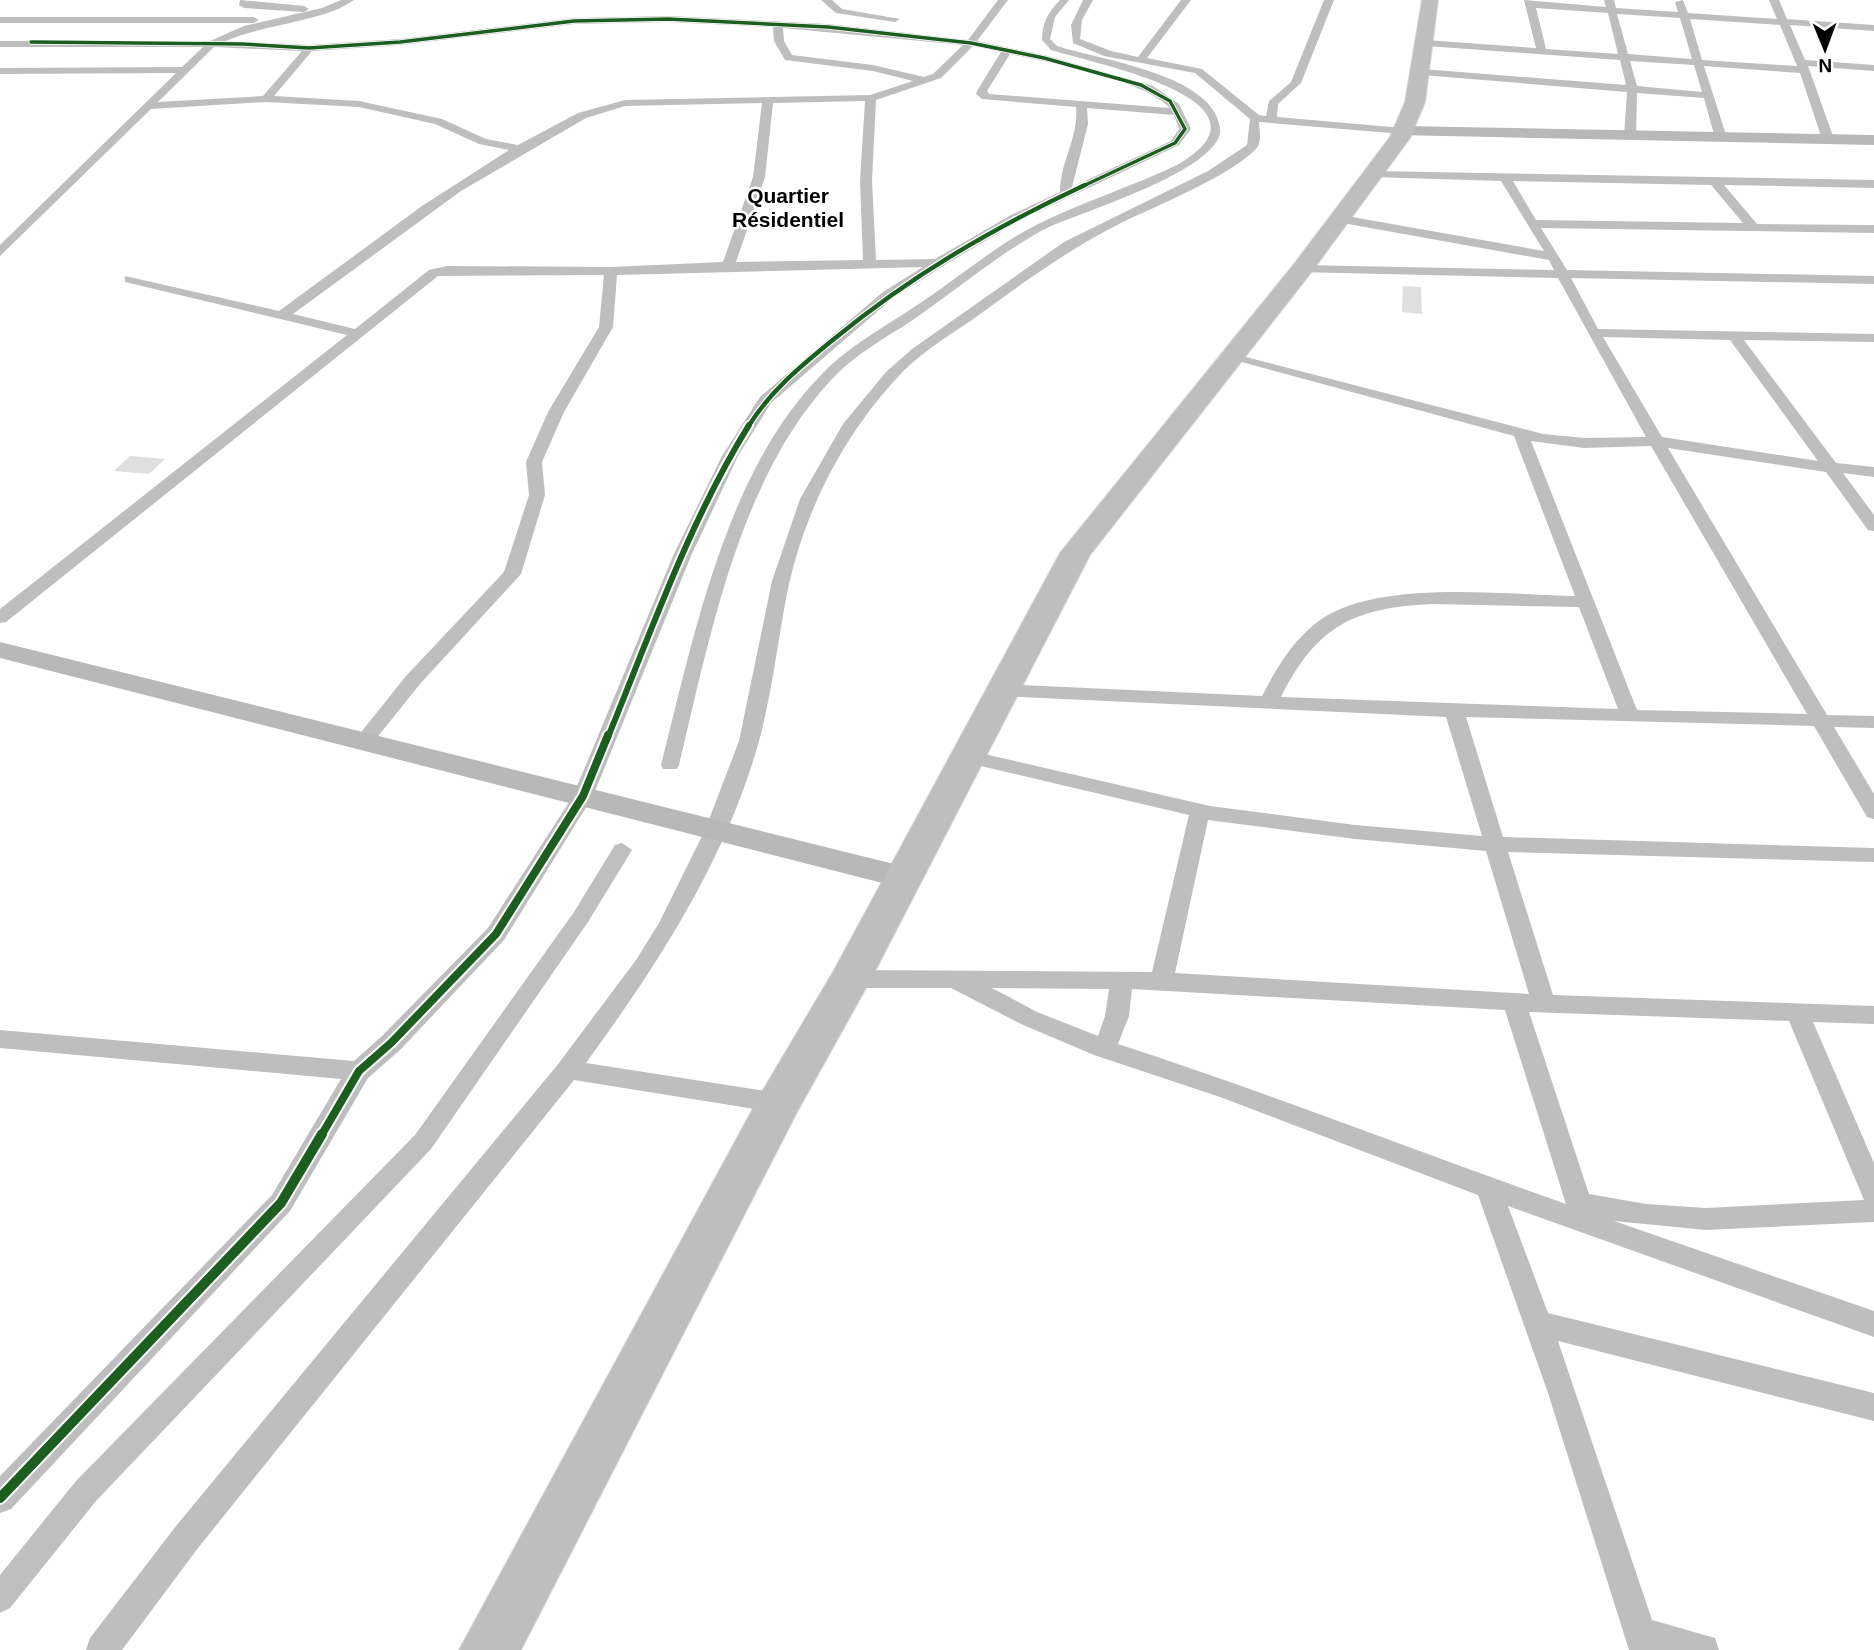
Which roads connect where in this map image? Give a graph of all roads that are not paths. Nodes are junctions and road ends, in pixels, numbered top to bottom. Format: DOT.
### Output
graph roads {
  1 [pos="245,0"];
  2 [pos="349,0"];
  3 [pos="826,0"];
  4 [pos="1003,0"];
  5 [pos="1088,0"];
  6 [pos="1186,0"];
  7 [pos="1329,0"];
  8 [pos="1430,0"];
  9 [pos="1679,0"];
  10 [pos="1774,0"];
  11 [pos="1529,2"];
  12 [pos="1610,5"];
  13 [pos="325,10"];
  14 [pos="1686,15"];
  15 [pos="61,19"];
  16 [pos="0,20"];
  17 [pos="280,21"];
  18 [pos="911,21"];
  19 [pos="1783,22"];
  20 [pos="778,25"];
  21 [pos="1874,28"];
  22 [pos="972,34"];
  23 [pos="36,43"];
  24 [pos="0,44"];
  25 [pos="211,44"];
  26 [pos="309,48"];
  27 [pos="1541,50"];
  28 [pos="1007,51"];
  29 [pos="1625,56"];
  30 [pos="1424,57"];
  31 [pos="1141,60"];
  32 [pos="1697,62"];
  33 [pos="1803,66"];
  34 [pos="1874,68"];
  35 [pos="183,70"];
  36 [pos="0,71"];
  37 [pos="924,80"];
  38 [pos="1632,87"];
  39 [pos="1706,95"];
  40 [pos="871,98"];
  41 [pos="266,99"];
  42 [pos="768,100"];
  43 [pos="1082,102"];
  44 [pos="150,106"];
  45 [pos="1179,112"];
  46 [pos="1264,118"];
  47 [pos="1403,131"];
  48 [pos="1630,136"];
  49 [pos="1721,138"];
  50 [pos="1828,139"];
  51 [pos="1874,140"];
  52 [pos="520,149"];
  53 [pos="1375,175"];
  54 [pos="1505,177"];
  55 [pos="1714,181"];
  56 [pos="1874,184"];
  57 [pos="1066,194"];
  58 [pos="1340,219"];
  59 [pos="1532,224"];
  60 [pos="1752,226"];
  61 [pos="1874,229"];
  62 [pos="0,252"];
  63 [pos="1554,257"];
  64 [pos="870,262"];
  65 [pos="938,263"];
  66 [pos="728,266"];
  67 [pos="1302,269"];
  68 [pos="611,271"];
  69 [pos="1563,274"];
  70 [pos="130,279"];
  71 [pos="1874,280"];
  72 [pos="280,317"];
  73 [pos="1593,333"];
  74 [pos="358,334"];
  75 [pos="1734,336"];
  76 [pos="1874,338"];
  77 [pos="1230,356"];
  78 [pos="1521,434"];
  79 [pos="1657,441"];
  80 [pos="1832,469"];
  81 [pos="1874,472"];
  82 [pos="1874,526"];
  83 [pos="1584,603"];
  84 [pos="0,618"];
  85 [pos="0,650"];
  86 [pos="1001,690"];
  87 [pos="1269,701"];
  88 [pos="1454,711"];
  89 [pos="1629,713"];
  90 [pos="1821,720"];
  91 [pos="1874,722"];
  92 [pos="364,741"];
  93 [pos="967,756"];
  94 [pos="583,796"];
  95 [pos="1200,810"];
  96 [pos="1874,812"];
  97 [pos="716,830"];
  98 [pos="1493,844"];
  99 [pos="1874,855"];
  100 [pos="902,877"];
  101 [pos="850,979"];
  102 [pos="954,979"];
  103 [pos="1121,981"];
  104 [pos="1162,981"];
  105 [pos="1514,1001"];
  106 [pos="1544,1004"];
  107 [pos="1797,1012"];
  108 [pos="1874,1015"];
  109 [pos="0,1039"];
  110 [pos="1103,1048"];
  111 [pos="568,1070"];
  112 [pos="359,1071"];
  113 [pos="779,1103"];
  114 [pos="1489,1187"];
  115 [pos="1874,1193"];
  116 [pos="1581,1211"];
  117 [pos="1874,1211"];
  118 [pos="1537,1323"];
  119 [pos="1874,1324"];
  120 [pos="1874,1407"];
  121 [pos="0,1499"];
  122 [pos="1642,1641"];
  123 [pos="102,1650"];
  124 [pos="489,1650"];
  125 [pos="1703,1650"];
  1 -- 13 [label="street"];
  2 -- 13 [label="street"];
  3 -- 18 [label="street"];
  4 -- 22 [label="street"];
  5 -- 31 [label="street"];
  6 -- 31 [label="street"];
  7 -- 46 [label="street"];
  8 -- 30 [label="highway"];
  9 -- 14 [label="street"];
  10 -- 19 [label="street"];
  11 -- 12 [label="street"];
  11 -- 27 [label="street"];
  12 -- 14 [label="street"];
  12 -- 29 [label="street"];
  13 -- 17 [label="street"];
  14 -- 19 [label="street"];
  14 -- 32 [label="street"];
  15 -- 16 [label="street"];
  15 -- 17 [label="street"];
  15 -- 23 [label="street"];
  17 -- 25 [label="street"];
  19 -- 21 [label="street"];
  19 -- 33 [label="street"];
  20 -- 22 [label="street"];
  20 -- 26 [label="street"];
  20 -- 37 [label="street"];
  22 -- 28 [label="street"];
  22 -- 37 [label="street"];
  23 -- 24 [label="street"];
  23 -- 25 [label="street"];
  25 -- 26 [label="street"];
  25 -- 35 [label="street"];
  26 -- 41 [label="street"];
  27 -- 29 [label="street"];
  27 -- 30 [label="street"];
  28 -- 43 [label="street"];
  28 -- 45 [label="street"];
  29 -- 32 [label="street"];
  29 -- 38 [label="street"];
  30 -- 38 [label="street"];
  30 -- 47 [label="highway"];
  31 -- 46 [label="street"];
  32 -- 33 [label="street"];
  32 -- 39 [label="street"];
  33 -- 34 [label="street"];
  33 -- 50 [label="street"];
  35 -- 36 [label="street"];
  35 -- 44 [label="street"];
  37 -- 40 [label="street"];
  38 -- 39 [label="street"];
  38 -- 48 [label="street"];
  39 -- 49 [label="street"];
  40 -- 42 [label="street"];
  40 -- 64 [label="street"];
  41 -- 44 [label="street"];
  41 -- 52 [label="street"];
  42 -- 52 [label="street"];
  42 -- 66 [label="street"];
  43 -- 45 [label="street"];
  43 -- 57 [label="street"];
  44 -- 62 [label="street"];
  45 -- 57 [label="street"];
  46 -- 47 [label="street"];
  46 -- 97 [label="street"];
  47 -- 48 [label="main road"];
  47 -- 53 [label="highway"];
  48 -- 49 [label="main road"];
  49 -- 50 [label="main road"];
  50 -- 51 [label="main road"];
  52 -- 72 [label="street"];
  53 -- 54 [label="street"];
  53 -- 58 [label="highway"];
  54 -- 55 [label="street"];
  54 -- 59 [label="street"];
  55 -- 56 [label="street"];
  55 -- 60 [label="street"];
  57 -- 65 [label="street"];
  58 -- 63 [label="street"];
  58 -- 67 [label="highway"];
  59 -- 60 [label="street"];
  59 -- 63 [label="street"];
  60 -- 61 [label="street"];
  63 -- 69 [label="street"];
  64 -- 65 [label="street"];
  64 -- 66 [label="street"];
  65 -- 94 [label="street"];
  66 -- 68 [label="street"];
  67 -- 69 [label="street"];
  67 -- 77 [label="highway"];
  68 -- 74 [label="street"];
  68 -- 92 [label="street"];
  69 -- 71 [label="street"];
  69 -- 73 [label="street"];
  70 -- 72 [label="street"];
  72 -- 74 [label="street"];
  73 -- 75 [label="street"];
  73 -- 79 [label="street"];
  74 -- 84 [label="street"];
  75 -- 76 [label="street"];
  75 -- 80 [label="street"];
  77 -- 78 [label="street"];
  77 -- 86 [label="highway"];
  78 -- 79 [label="street"];
  78 -- 83 [label="street"];
  79 -- 80 [label="street"];
  79 -- 90 [label="street"];
  80 -- 81 [label="street"];
  80 -- 82 [label="street"];
  83 -- 87 [label="street"];
  83 -- 89 [label="street"];
  85 -- 92 [label="main road"];
  86 -- 87 [label="street"];
  86 -- 93 [label="highway"];
  87 -- 88 [label="street"];
  88 -- 89 [label="street"];
  88 -- 98 [label="street"];
  89 -- 90 [label="street"];
  90 -- 91 [label="street"];
  90 -- 96 [label="street"];
  92 -- 94 [label="main road"];
  93 -- 95 [label="street"];
  93 -- 100 [label="highway"];
  94 -- 97 [label="main road"];
  94 -- 112 [label="street"];
  95 -- 98 [label="street"];
  95 -- 104 [label="street"];
  97 -- 100 [label="main road"];
  97 -- 111 [label="street"];
  98 -- 99 [label="street"];
  98 -- 106 [label="street"];
  100 -- 101 [label="highway"];
  101 -- 102 [label="street"];
  101 -- 113 [label="highway"];
  102 -- 103 [label="street"];
  102 -- 110 [label="street"];
  103 -- 104 [label="street"];
  103 -- 110 [label="street"];
  104 -- 105 [label="street"];
  105 -- 106 [label="street"];
  105 -- 116 [label="street"];
  106 -- 107 [label="street"];
  107 -- 108 [label="street"];
  107 -- 115 [label="street"];
  109 -- 112 [label="street"];
  110 -- 114 [label="street"];
  111 -- 113 [label="street"];
  111 -- 123 [label="street"];
  112 -- 121 [label="street"];
  113 -- 124 [label="highway"];
  114 -- 116 [label="street"];
  114 -- 118 [label="street"];
  116 -- 117 [label="street"];
  116 -- 119 [label="street"];
  118 -- 120 [label="street"];
  118 -- 122 [label="street"];
  122 -- 125 [label="street"];
}
